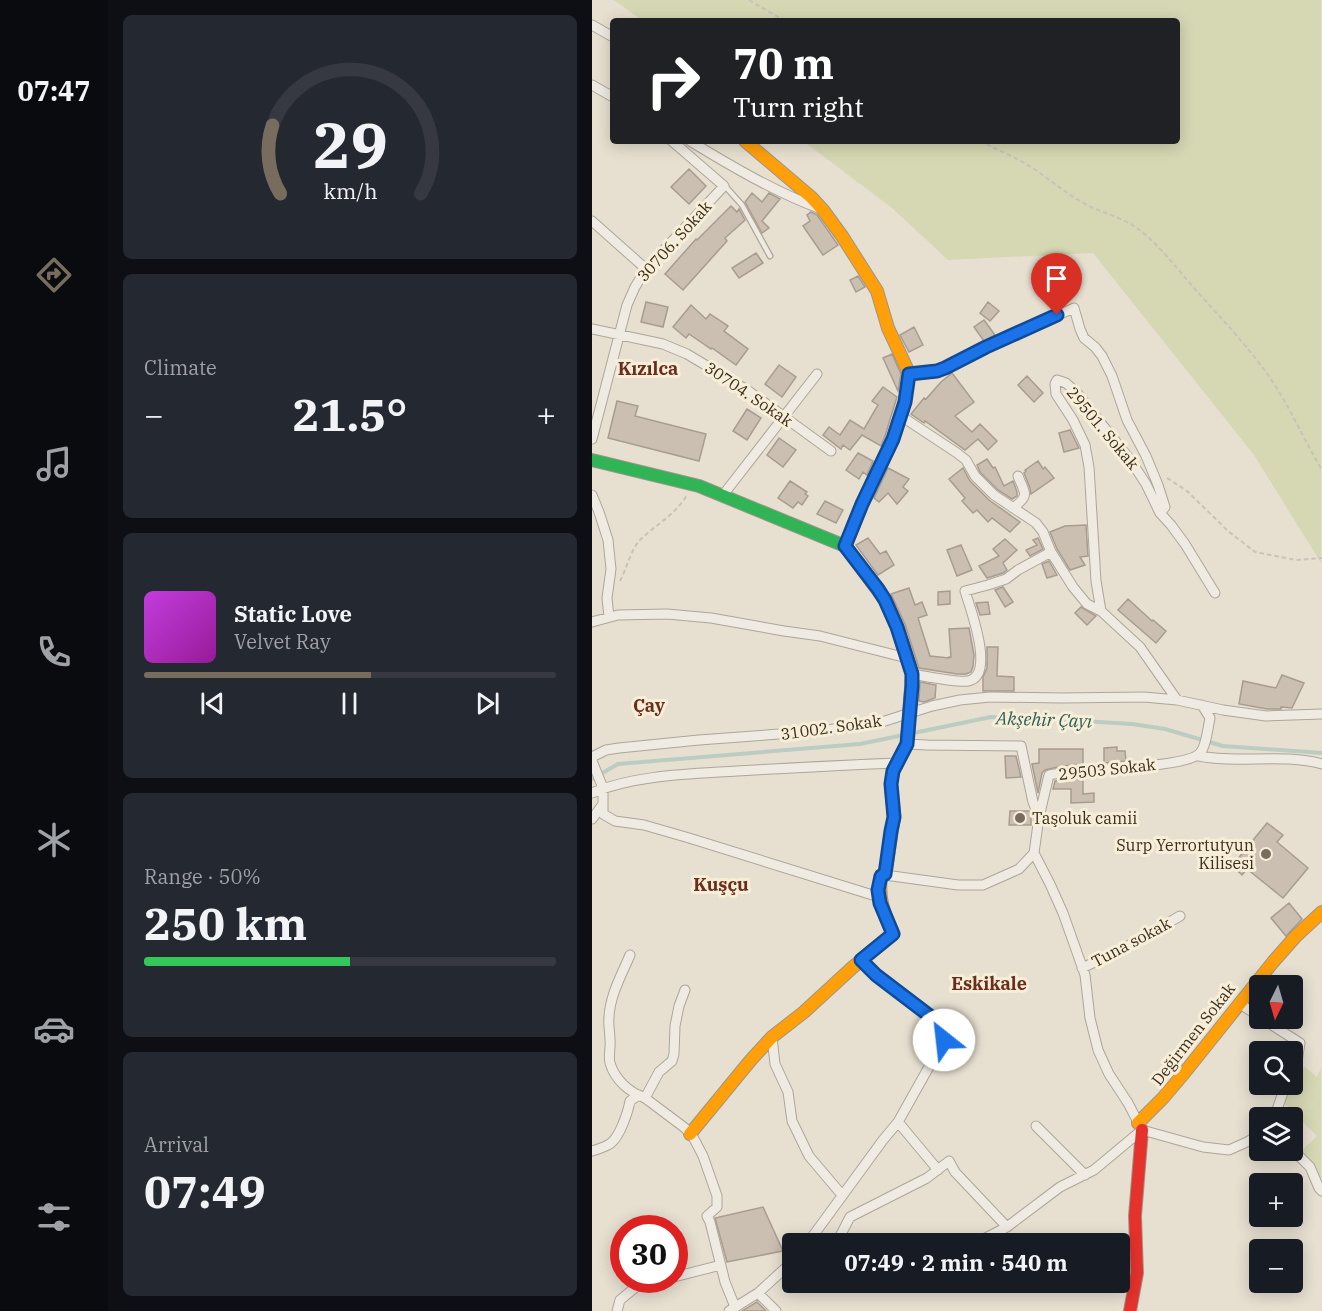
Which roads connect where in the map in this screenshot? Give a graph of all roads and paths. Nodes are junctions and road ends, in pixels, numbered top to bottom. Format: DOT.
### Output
graph roads {
  1 [pos="749,0"];
  2 [pos="780,18"];
  3 [pos="592,25"];
  4 [pos="610,35"];
  5 [pos="592,85"];
  6 [pos="610,95"];
  7 [pos="675,144"];
  8 [pos="695,144"];
  9 [pos="749,144"];
  10 [pos="986,144"];
  11 [pos="724,186"];
  12 [pos="823,210"];
  13 [pos="592,221"];
  14 [pos="770,256"];
  15 [pos="646,269"];
  16 [pos="592,329"];
  17 [pos="619,335"];
  18 [pos="817,374"];
  19 [pos="909,374"];
  20 [pos="784,416"];
  21 [pos="901,416"];
  22 [pos="592,438"];
  23 [pos="831,451"];
  24 [pos="592,460"];
  25 [pos="1151,468"];
  26 [pos="1321,470"];
  27 [pos="1018,476"];
  28 [pos="692,485"];
  29 [pos="592,495"];
  30 [pos="723,495"];
  31 [pos="1013,508"];
  32 [pos="1160,513"];
  33 [pos="845,546"];
  34 [pos="1051,552"];
  35 [pos="1321,558"];
  36 [pos="1215,593"];
  37 [pos="607,598"];
  38 [pos="1101,611"];
  39 [pos="608,616"];
  40 [pos="592,622"];
  41 [pos="907,658"];
  42 [pos="912,674"];
  43 [pos="1177,699"];
  44 [pos="1202,705"];
  45 [pos="910,713"];
  46 [pos="1321,714"];
  47 [pos="907,744"];
  48 [pos="1201,753"];
  49 [pos="592,759"];
  50 [pos="897,763"];
  51 [pos="1321,764"];
  52 [pos="603,788"];
  53 [pos="592,793"];
  54 [pos="603,804"];
  55 [pos="1039,817"];
  56 [pos="592,819"];
  57 [pos="1034,853"];
  58 [pos="885,874"];
  59 [pos="879,897"];
  60 [pos="1321,912"];
  61 [pos="1180,916"];
  62 [pos="630,955"];
  63 [pos="861,960"];
  64 [pos="1082,968"];
  65 [pos="685,990"];
  66 [pos="1239,1004"];
  67 [pos="1249,1011"];
  68 [pos="1278,1029"];
  69 [pos="772,1037"];
  70 [pos="1297,1041"];
  71 [pos="642,1097"];
  72 [pos="898,1122"];
  73 [pos="1036,1126"];
  74 [pos="1140,1127"];
  75 [pos="690,1134"];
  76 [pos="1249,1141"];
  77 [pos="592,1152"];
  78 [pos="1303,1160"];
  79 [pos="937,1170"];
  80 [pos="1085,1175"];
  81 [pos="1321,1191"];
  82 [pos="842,1196"];
  83 [pos="1007,1227"];
  84 [pos="815,1233"];
  85 [pos="842,1233"];
  86 [pos="995,1233"];
  87 [pos="721,1265"];
  88 [pos="782,1270"];
  89 [pos="688,1273"];
  90 [pos="629,1293"];
  91 [pos="758,1293"];
  92 [pos="732,1309"];
  93 [pos="617,1311"];
  94 [pos="776,1311"];
  95 [pos="1130,1311"];
  1 -- 2 [label="path"];
  3 -- 4 [label="street"];
  5 -- 6 [label="street"];
  7 -- 11 [label="street"];
  8 -- 12 [label="street"];
  9 -- 12 [label="street"];
  10 -- 26 [label="path"];
  11 -- 14 [label="lane"];
  11 -- 15 [label="street, 30706. Sokak"];
  12 -- 19 [label="street"];
  13 -- 15 [label="street"];
  15 -- 17 [label="street, 30706. Sokak"];
  16 -- 17 [label="street, 30704. Sokak"];
  17 -- 20 [label="street, 30704. Sokak"];
  17 -- 22 [label="street, 30706. Sokak"];
  18 -- 20 [label="street"];
  19 -- 21 [label="street"];
  19 -- 25 [label="street"];
  20 -- 23 [label="street, 30704. Sokak"];
  20 -- 30 [label="street"];
  21 -- 31 [label="street"];
  21 -- 33 [label="street"];
  24 -- 28 [label="street"];
  25 -- 32 [label="street"];
  25 -- 35 [label="path"];
  27 -- 31 [label="street"];
  28 -- 30 [label="street"];
  28 -- 37 [label="path"];
  29 -- 37 [label="street"];
  30 -- 33 [label="street"];
  31 -- 34 [label="street"];
  32 -- 36 [label="street, 29501. Sokak"];
  32 -- 38 [label="street, 29501. Sokak"];
  33 -- 41 [label="street"];
  34 -- 38 [label="street"];
  34 -- 42 [label="street"];
  37 -- 39 [label="street"];
  38 -- 43 [label="street"];
  39 -- 40 [label="street"];
  39 -- 41 [label="street"];
  41 -- 42 [label="street"];
  42 -- 45 [label="street"];
  43 -- 44 [label="street, 31002. Sokak"];
  43 -- 45 [label="street, 31002. Sokak"];
  44 -- 46 [label="street, 31002. Sokak"];
  44 -- 48 [label="street"];
  45 -- 47 [label="street"];
  45 -- 49 [label="street, 31002. Sokak"];
  47 -- 50 [label="street"];
  47 -- 55 [label="street"];
  48 -- 51 [label="street"];
  48 -- 55 [label="street, 29503 Sokak"];
  49 -- 52 [label="street"];
  50 -- 52 [label="street"];
  50 -- 58 [label="street"];
  52 -- 53 [label="street"];
  52 -- 54 [label="street"];
  54 -- 56 [label="street"];
  54 -- 59 [label="street"];
  55 -- 57 [label="street"];
  57 -- 58 [label="street"];
  57 -- 64 [label="street"];
  58 -- 59 [label="street"];
  59 -- 63 [label="street"];
  60 -- 66 [label="street, Değirmen Sokak"];
  61 -- 64 [label="street, Tuna sokak"];
  62 -- 71 [label="street"];
  63 -- 69 [label="street"];
  63 -- 72 [label="street"];
  64 -- 74 [label="street"];
  65 -- 71 [label="street"];
  66 -- 67 [label="street"];
  66 -- 74 [label="street, Değirmen Sokak"];
  68 -- 70 [label="street"];
  69 -- 75 [label="street"];
  69 -- 82 [label="street"];
  71 -- 75 [label="street"];
  71 -- 77 [label="street"];
  72 -- 79 [label="street"];
  72 -- 82 [label="street"];
  73 -- 80 [label="street"];
  74 -- 76 [label="street"];
  74 -- 80 [label="street"];
  74 -- 95 [label="street"];
  75 -- 87 [label="street"];
  78 -- 81 [label="street"];
  79 -- 83 [label="street"];
  79 -- 85 [label="street"];
  80 -- 83 [label="street"];
  82 -- 84 [label="street"];
  83 -- 86 [label="street"];
  87 -- 89 [label="street"];
  87 -- 92 [label="street"];
  88 -- 91 [label="street"];
  90 -- 93 [label="street"];
  91 -- 92 [label="street"];
  91 -- 94 [label="street"];
}
